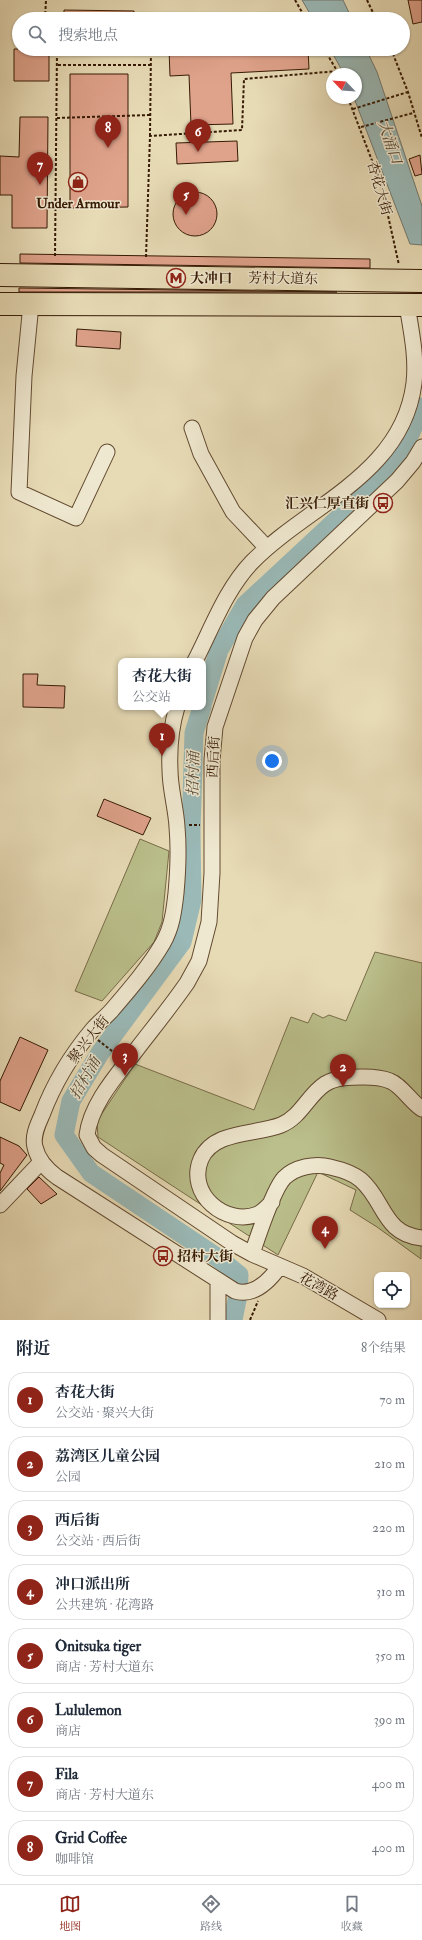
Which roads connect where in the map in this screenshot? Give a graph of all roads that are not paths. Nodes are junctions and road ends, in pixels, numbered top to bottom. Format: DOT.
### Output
graph roads {
  1 [pos="0,275"];
  2 [pos="412,280"];
  3 [pos="0,304"];
  4 [pos="31,304"];
  5 [pos="415,305"];
  6 [pos="192,428"];
  7 [pos="422,447"];
  8 [pos="107,452"];
  9 [pos="267,548"];
  10 [pos="197,658"];
  11 [pos="176,711"];
  12 [pos="422,1109"];
  13 [pos="41,1162"];
  14 [pos="272,1202"];
  15 [pos="0,1205"];
  16 [pos="422,1238"];
  17 [pos="252,1254"];
  18 [pos="280,1266"];
  19 [pos="222,1284"];
  20 [pos="218,1320"];
  21 [pos="378,1320"];
  1 -- 2 [label="highway, 芳村大道东"];
  3 -- 4 [label="highway, 芳村大道东"];
  4 -- 5 [label="highway, 芳村大道东"];
  4 -- 8 [label="street"];
  5 -- 9 [label="street"];
  6 -- 9 [label="street"];
  7 -- 17 [label="street, 西后街"];
  9 -- 10 [label="street"];
  11 -- 13 [label="street, 聚兴大街"];
  12 -- 14 [label="street"];
  13 -- 15 [label="street"];
  13 -- 19 [label="street, 聚兴大街"];
  14 -- 16 [label="street"];
  14 -- 17 [label="street"];
  17 -- 18 [label="street, 西后街"];
  18 -- 19 [label="street"];
  18 -- 21 [label="street, 花湾路"];
  19 -- 20 [label="street"];
}
